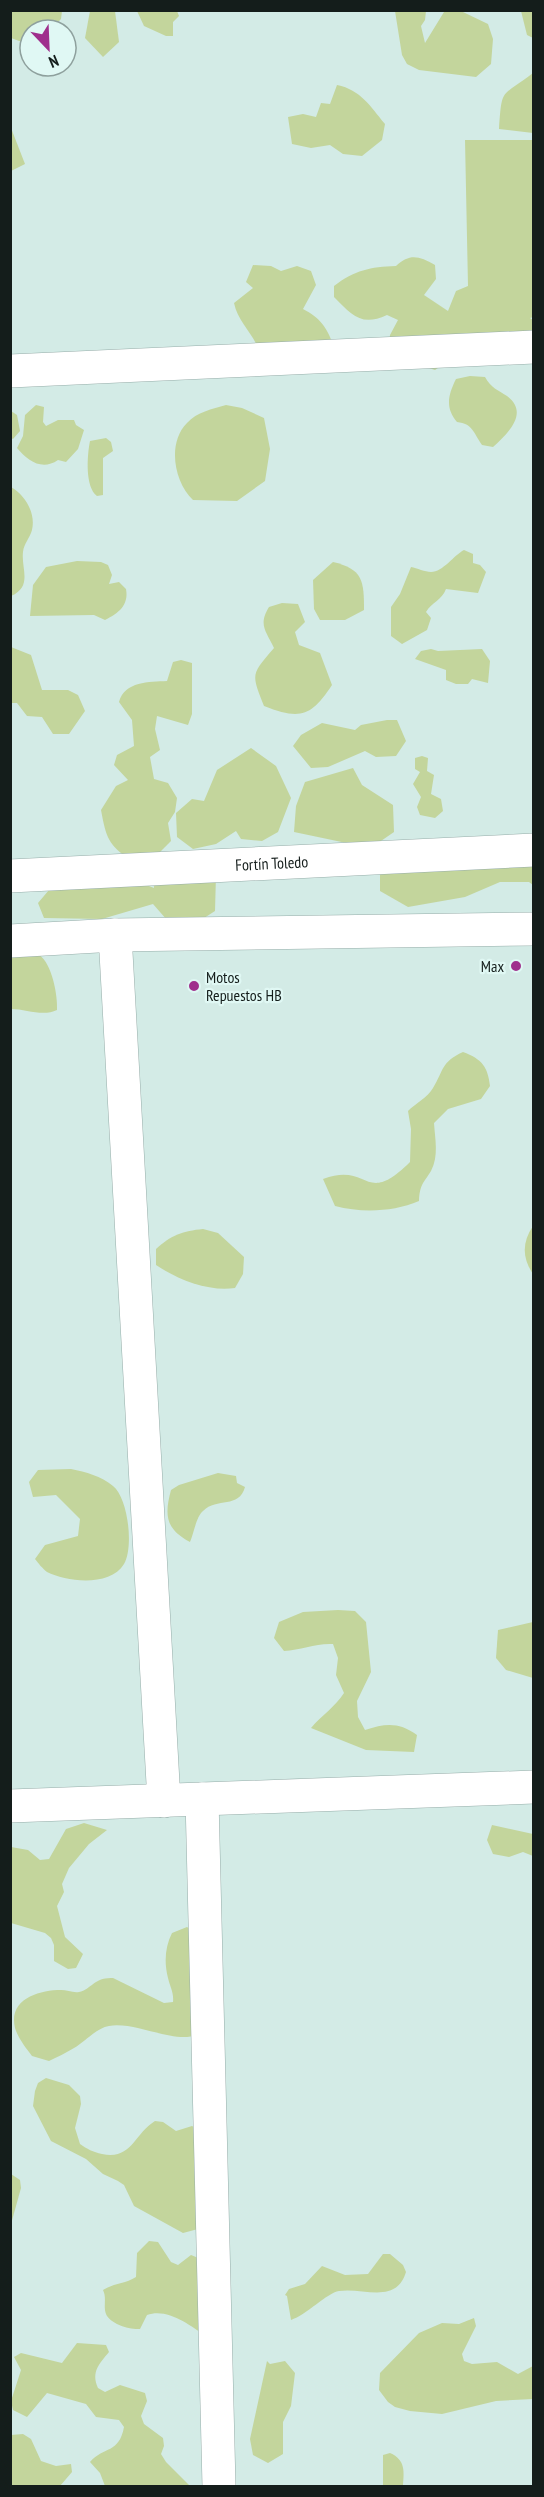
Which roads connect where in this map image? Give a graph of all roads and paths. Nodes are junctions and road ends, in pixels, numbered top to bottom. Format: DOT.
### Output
graph roads {
  1 [pos="534,347"];
  2 [pos="10,371"];
  3 [pos="534,850"];
  4 [pos="10,876"];
  5 [pos="534,929"];
  6 [pos="115,935"];
  7 [pos="10,941"];
  8 [pos="534,1787"];
  9 [pos="202,1799"];
  10 [pos="164,1801"];
  11 [pos="10,1806"];
  12 [pos="219,2487"];
  1 -- 2 [label="street"];
  3 -- 4 [label="street, Fortín Toledo"];
  5 -- 6 [label="street"];
  6 -- 7 [label="street"];
  6 -- 10 [label="street"];
  8 -- 9 [label="street"];
  9 -- 10 [label="street"];
  9 -- 12 [label="street"];
  10 -- 11 [label="street"];
}
